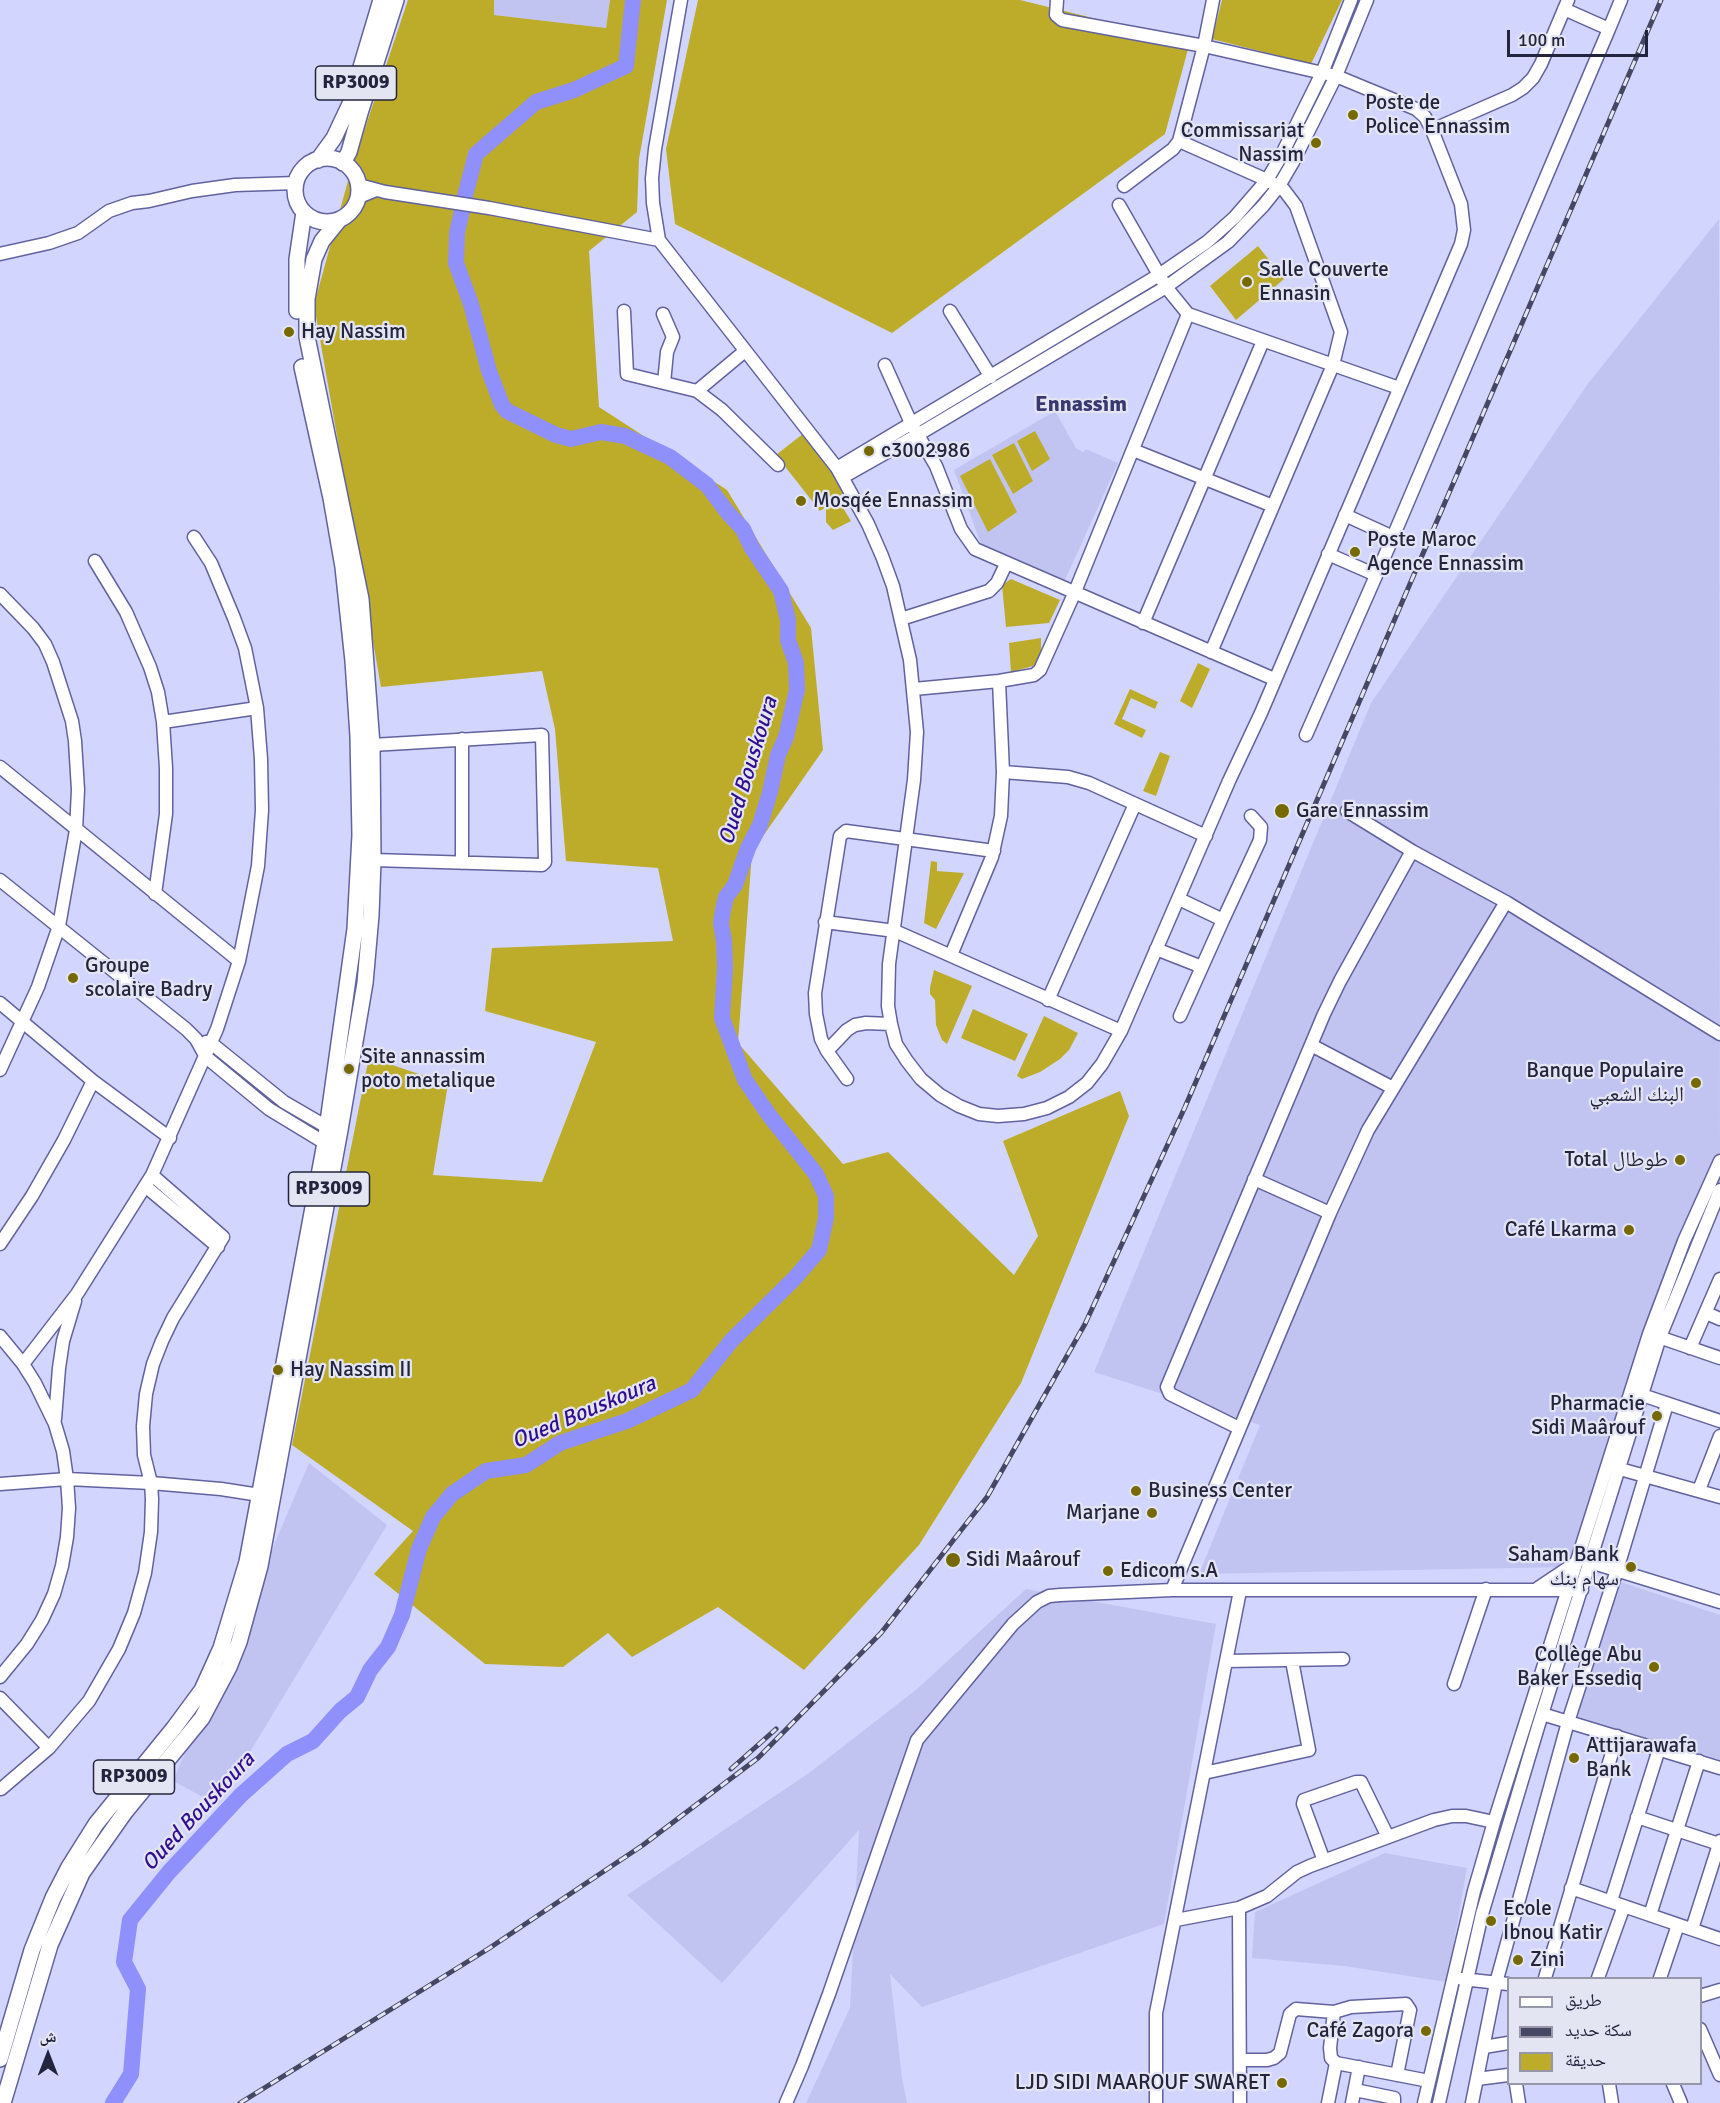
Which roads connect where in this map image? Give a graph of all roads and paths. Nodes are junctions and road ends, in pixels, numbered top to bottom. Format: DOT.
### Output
graph roads {
  1 [pos="381,0"];
  2 [pos="396,0"];
  3 [pos="681,0"];
  4 [pos="1057,0"];
  5 [pos="1213,0"];
  6 [pos="1351,0"];
  7 [pos="1367,0"];
  8 [pos="1621,0"];
  9 [pos="1566,5"];
  10 [pos="1609,29"];
  11 [pos="1204,46"];
  12 [pos="1322,73"];
  13 [pos="1336,76"];
  14 [pos="1432,130"];
  15 [pos="1179,141"];
  16 [pos="318,160"];
  17 [pos="344,163"];
  18 [pos="297,183"];
  19 [pos="1273,183"];
  20 [pos="1124,186"];
  21 [pos="359,191"];
  22 [pos="1119,205"];
  23 [pos="304,212"];
  24 [pos="339,220"];
  25 [pos="659,240"];
  26 [pos="0,254"];
  27 [pos="1159,275"];
  28 [pos="1166,287"];
  29 [pos="624,311"];
  30 [pos="950,311"];
  31 [pos="663,314"];
  32 [pos="1188,314"];
  33 [pos="1263,340"];
  34 [pos="745,351"];
  35 [pos="885,365"];
  36 [pos="1333,365"];
  37 [pos="991,377"];
  38 [pos="664,383"];
  39 [pos="1399,388"];
  40 [pos="697,391"];
  41 [pos="910,423"];
  42 [pos="918,434"];
  43 [pos="1133,450"];
  44 [pos="778,465"];
  45 [pos="840,472"];
  46 [pos="1204,478"];
  47 [pos="1273,506"];
  48 [pos="1345,515"];
  49 [pos="194,537"];
  50 [pos="1393,537"];
  51 [pos="1328,554"];
  52 [pos="95,561"];
  53 [pos="1006,564"];
  54 [pos="1376,575"];
  55 [pos="0,594"];
  56 [pos="1074,594"];
  57 [pos="901,619"];
  58 [pos="1143,623"];
  59 [pos="1211,652"];
  60 [pos="1274,679"];
  61 [pos="999,681"];
  62 [pos="914,689"];
  63 [pos="257,708"];
  64 [pos="163,722"];
  65 [pos="1306,735"];
  66 [pos="462,739"];
  67 [pos="372,744"];
  68 [pos="0,767"];
  69 [pos="1003,772"];
  70 [pos="1135,804"];
  71 [pos="1347,811"];
  72 [pos="1251,816"];
  73 [pos="76,830"];
  74 [pos="1206,836"];
  75 [pos="907,840"];
  76 [pos="994,851"];
  77 [pos="1413,851"];
  78 [pos="373,860"];
  79 [pos="462,863"];
  80 [pos="0,880"];
  81 [pos="155,894"];
  82 [pos="1179,899"];
  83 [pos="1506,902"];
  84 [pos="1223,920"];
  85 [pos="825,922"];
  86 [pos="59,926"];
  87 [pos="894,931"];
  88 [pos="1156,949"];
  89 [pos="951,955"];
  90 [pos="239,961"];
  91 [pos="1202,967"];
  92 [pos="1048,1000"];
  93 [pos="0,1003"];
  94 [pos="1180,1016"];
  95 [pos="22,1022"];
  96 [pos="891,1024"];
  97 [pos="1120,1031"];
  98 [pos="1720,1034"];
  99 [pos="196,1039"];
  100 [pos="212,1043"];
  101 [pos="1311,1045"];
  102 [pos="827,1051"];
  103 [pos="206,1057"];
  104 [pos="0,1070"];
  105 [pos="847,1079"];
  106 [pos="93,1081"];
  107 [pos="1393,1088"];
  108 [pos="334,1129"];
  109 [pos="170,1138"];
  110 [pos="331,1145"];
  111 [pos="1720,1161"];
  112 [pos="152,1174"];
  113 [pos="1254,1179"];
  114 [pos="145,1186"];
  115 [pos="1720,1190"];
  116 [pos="1330,1213"];
  117 [pos="1709,1217"];
  118 [pos="0,1244"];
  119 [pos="218,1247"];
  120 [pos="1720,1280"];
  121 [pos="77,1294"];
  122 [pos="1706,1313"];
  123 [pos="1720,1319"];
  124 [pos="0,1336"];
  125 [pos="1655,1336"];
  126 [pos="1690,1348"];
  127 [pos="1720,1358"];
  128 [pos="23,1364"];
  129 [pos="1642,1395"];
  130 [pos="1667,1404"];
  131 [pos="1720,1421"];
  132 [pos="55,1424"];
  133 [pos="1239,1428"];
  134 [pos="1720,1436"];
  135 [pos="1620,1469"];
  136 [pos="1645,1475"];
  137 [pos="68,1479"];
  138 [pos="151,1483"];
  139 [pos="0,1484"];
  140 [pos="1699,1490"];
  141 [pos="267,1496"];
  142 [pos="1720,1497"];
  143 [pos="1577,1562"];
  144 [pos="1590,1562"];
  145 [pos="1617,1570"];
  146 [pos="1486,1589"];
  147 [pos="1537,1589"];
  148 [pos="1172,1590"];
  149 [pos="1568,1590"];
  150 [pos="1582,1590"];
  151 [pos="1240,1591"];
  152 [pos="1720,1602"];
  153 [pos="1343,1659"];
  154 [pos="1226,1661"];
  155 [pos="1292,1661"];
  156 [pos="0,1677"];
  157 [pos="1454,1684"];
  158 [pos="0,1698"];
  159 [pos="1542,1714"];
  160 [pos="1568,1722"];
  161 [pos="1617,1736"];
  162 [pos="49,1748"];
  163 [pos="1659,1749"];
  164 [pos="1699,1761"];
  165 [pos="1720,1768"];
  166 [pos="1204,1773"];
  167 [pos="1,1789"];
  168 [pos="1637,1817"];
  169 [pos="1494,1822"];
  170 [pos="1676,1830"];
  171 [pos="1388,1837"];
  172 [pos="1720,1843"];
  173 [pos="1324,1861"];
  174 [pos="1571,1888"];
  175 [pos="1611,1901"];
  176 [pos="1624,1906"];
  177 [pos="1239,1908"];
  178 [pos="1650,1915"];
  179 [pos="1176,1920"];
  180 [pos="1678,1925"];
  181 [pos="1692,1929"];
  182 [pos="1720,1939"];
  183 [pos="1545,1977"];
  184 [pos="1598,1977"];
  185 [pos="1660,1977"];
  186 [pos="1454,1978"];
  187 [pos="1467,1980"];
  188 [pos="1502,1984"];
  189 [pos="1720,1990"];
  190 [pos="1702,1996"];
  191 [pos="1334,2012"];
  192 [pos="1702,2031"];
  193 [pos="1507,2043"];
  194 [pos="1484,2047"];
  195 [pos="0,2059"];
  196 [pos="1240,2060"];
  197 [pos="1336,2063"];
  198 [pos="1359,2067"];
  199 [pos="1397,2074"];
  200 [pos="1720,2074"];
  201 [pos="1507,2075"];
  202 [pos="1477,2079"];
  203 [pos="1429,2081"];
  204 [pos="1516,2085"];
  205 [pos="1609,2085"];
  206 [pos="1673,2085"];
  207 [pos="1353,2097"];
  208 [pos="3,2103"];
  209 [pos="786,2103"];
  210 [pos="1156,2103"];
  211 [pos="1240,2103"];
  212 [pos="1328,2103"];
  213 [pos="1394,2103"];
  214 [pos="1424,2103"];
  215 [pos="1439,2103"];
  216 [pos="1472,2103"];
  217 [pos="1519,2103"];
  218 [pos="1612,2103"];
  219 [pos="1681,2103"];
  1 -- 16 [label="main road, RP3009"];
  2 -- 17 [label="main road, RP3009"];
  3 -- 25 [label="street"];
  4 -- 11 [label="street"];
  5 -- 11 [label="street"];
  6 -- 12 [label="street"];
  7 -- 13 [label="street"];
  8 -- 10 [label="street"];
  9 -- 10 [label="street"];
  9 -- 14 [label="street"];
  10 -- 50 [label="street"];
  11 -- 12 [label="street"];
  11 -- 15 [label="street"];
  12 -- 13 [label="street"];
  12 -- 19 [label="street"];
  13 -- 14 [label="street"];
  13 -- 19 [label="street"];
  14 -- 39 [label="street"];
  15 -- 19 [label="street"];
  15 -- 20 [label="street"];
  16 -- 17 [label="main road"];
  16 -- 18 [label="main road, RP3009"];
  17 -- 21 [label="main road"];
  18 -- 23 [label="main road, RP3009"];
  18 -- 26 [label="street"];
  19 -- 27 [label="street"];
  19 -- 28 [label="street"];
  19 -- 36 [label="street"];
  21 -- 24 [label="main road, RP3009"];
  21 -- 25 [label="street"];
  22 -- 27 [label="street"];
  23 -- 24 [label="main road"];
  23 -- 108 [label="main road, RP3009"];
  24 -- 67 [label="main road, RP3009"];
  25 -- 34 [label="street"];
  27 -- 28 [label="street"];
  27 -- 37 [label="street"];
  28 -- 32 [label="street"];
  28 -- 42 [label="street"];
  29 -- 38 [label="street"];
  30 -- 37 [label="street"];
  31 -- 38 [label="street"];
  32 -- 33 [label="street"];
  32 -- 43 [label="street"];
  33 -- 36 [label="street"];
  33 -- 46 [label="street"];
  34 -- 40 [label="street"];
  34 -- 45 [label="street"];
  35 -- 41 [label="street"];
  36 -- 39 [label="street"];
  36 -- 47 [label="street"];
  37 -- 41 [label="street"];
  38 -- 40 [label="street"];
  39 -- 48 [label="street"];
  40 -- 44 [label="street"];
  41 -- 42 [label="street"];
  41 -- 45 [label="street"];
  42 -- 45 [label="street"];
  42 -- 53 [label="street"];
  43 -- 46 [label="street"];
  43 -- 56 [label="street"];
  45 -- 57 [label="street"];
  46 -- 47 [label="street"];
  46 -- 58 [label="street"];
  47 -- 59 [label="street"];
  48 -- 50 [label="street"];
  48 -- 51 [label="street"];
  49 -- 63 [label="street"];
  50 -- 54 [label="street"];
  51 -- 54 [label="street"];
  51 -- 60 [label="street"];
  52 -- 64 [label="street"];
  53 -- 56 [label="street"];
  53 -- 57 [label="street"];
  54 -- 65 [label="street"];
  55 -- 73 [label="street"];
  56 -- 58 [label="street"];
  56 -- 61 [label="street"];
  57 -- 62 [label="street"];
  58 -- 59 [label="street"];
  59 -- 60 [label="street"];
  60 -- 74 [label="street"];
  61 -- 62 [label="street"];
  61 -- 69 [label="street"];
  62 -- 75 [label="street"];
  63 -- 64 [label="street"];
  63 -- 90 [label="street"];
  64 -- 81 [label="street"];
  66 -- 67 [label="street"];
  66 -- 79 [label="street"];
  66 -- 79 [label="street"];
  67 -- 78 [label="main road, RP3009"];
  68 -- 73 [label="street"];
  69 -- 70 [label="street"];
  69 -- 76 [label="street"];
  70 -- 74 [label="street"];
  70 -- 92 [label="street"];
  71 -- 77 [label="street"];
  72 -- 84 [label="street"];
  73 -- 81 [label="street"];
  73 -- 86 [label="street"];
  74 -- 82 [label="street"];
  75 -- 76 [label="street"];
  75 -- 85 [label="street"];
  75 -- 87 [label="street"];
  76 -- 89 [label="street"];
  77 -- 83 [label="street"];
  77 -- 101 [label="street"];
  78 -- 79 [label="street"];
  78 -- 108 [label="main road, RP3009"];
  80 -- 86 [label="street"];
  81 -- 90 [label="street"];
  82 -- 84 [label="street"];
  82 -- 88 [label="street"];
  83 -- 98 [label="street"];
  83 -- 107 [label="street"];
  84 -- 91 [label="street"];
  85 -- 87 [label="street"];
  85 -- 102 [label="street"];
  86 -- 95 [label="street"];
  86 -- 99 [label="street"];
  87 -- 89 [label="street"];
  87 -- 96 [label="street"];
  88 -- 91 [label="street"];
  88 -- 97 [label="street"];
  89 -- 92 [label="street"];
  90 -- 100 [label="street"];
  91 -- 94 [label="street"];
  92 -- 97 [label="street"];
  93 -- 95 [label="street"];
  95 -- 104 [label="street"];
  95 -- 106 [label="street"];
  96 -- 97 [label="street"];
  96 -- 102 [label="street"];
  99 -- 100 [label="street"];
  99 -- 103 [label="street"];
  100 -- 103 [label="street"];
  100 -- 108 [label="street"];
  101 -- 107 [label="street"];
  101 -- 113 [label="street"];
  102 -- 105 [label="street"];
  103 -- 109 [label="street"];
  103 -- 110 [label="street"];
  106 -- 109 [label="street"];
  106 -- 118 [label="street"];
  107 -- 116 [label="street"];
  108 -- 110 [label="main road, RP3009"];
  109 -- 112 [label="street"];
  110 -- 141 [label="main road, RP3009"];
  111 -- 117 [label="street"];
  112 -- 114 [label="street"];
  112 -- 119 [label="street"];
  113 -- 116 [label="street"];
  113 -- 133 [label="street"];
  114 -- 119 [label="street"];
  114 -- 121 [label="street"];
  115 -- 117 [label="street"];
  116 -- 133 [label="street"];
  117 -- 125 [label="street"];
  119 -- 138 [label="street"];
  120 -- 122 [label="street"];
  121 -- 128 [label="street"];
  121 -- 132 [label="street"];
  122 -- 123 [label="street"];
  122 -- 126 [label="street"];
  124 -- 128 [label="street"];
  125 -- 126 [label="street"];
  125 -- 129 [label="street"];
  125 -- 143 [label="street"];
  126 -- 127 [label="street"];
  128 -- 132 [label="street"];
  129 -- 130 [label="street"];
  129 -- 135 [label="street"];
  130 -- 131 [label="street"];
  130 -- 136 [label="street"];
  132 -- 137 [label="street"];
  133 -- 148 [label="street"];
  134 -- 140 [label="street"];
  135 -- 136 [label="street"];
  135 -- 144 [label="street"];
  136 -- 140 [label="street"];
  136 -- 145 [label="street"];
  137 -- 138 [label="street"];
  137 -- 139 [label="street"];
  137 -- 156 [label="street"];
  138 -- 141 [label="street"];
  138 -- 162 [label="street"];
  140 -- 142 [label="street"];
  141 -- 195 [label="main road, RP3009"];
  141 -- 208 [label="main road, RP3009"];
  143 -- 147 [label="street"];
  143 -- 149 [label="street"];
  144 -- 145 [label="street"];
  144 -- 150 [label="street"];
  145 -- 152 [label="street"];
  145 -- 160 [label="street"];
  146 -- 147 [label="street"];
  146 -- 151 [label="street"];
  146 -- 157 [label="street"];
  147 -- 149 [label="street"];
  148 -- 151 [label="street"];
  148 -- 209 [label="street"];
  149 -- 150 [label="street"];
  149 -- 169 [label="street"];
  150 -- 159 [label="street"];
  151 -- 154 [label="street"];
  153 -- 155 [label="street"];
  154 -- 155 [label="street"];
  154 -- 166 [label="street"];
  155 -- 166 [label="street"];
  158 -- 162 [label="street"];
  159 -- 160 [label="street"];
  159 -- 187 [label="street"];
  160 -- 161 [label="street"];
  160 -- 188 [label="street"];
  161 -- 163 [label="street"];
  161 -- 174 [label="street"];
  162 -- 167 [label="street"];
  163 -- 164 [label="street"];
  163 -- 168 [label="street"];
  164 -- 165 [label="street"];
  164 -- 170 [label="street"];
  166 -- 179 [label="street"];
  168 -- 170 [label="street"];
  168 -- 175 [label="street"];
  169 -- 171 [label="street"];
  169 -- 186 [label="street"];
  170 -- 172 [label="street"];
  170 -- 178 [label="street"];
  171 -- 173 [label="street"];
  171 -- 173 [label="street"];
  172 -- 181 [label="street"];
  173 -- 177 [label="street"];
  174 -- 175 [label="street"];
  174 -- 183 [label="street"];
  175 -- 176 [label="street"];
  176 -- 178 [label="street"];
  176 -- 184 [label="street"];
  177 -- 179 [label="street"];
  177 -- 196 [label="street"];
  178 -- 180 [label="street"];
  179 -- 210 [label="street"];
  180 -- 181 [label="street"];
  180 -- 185 [label="street"];
  181 -- 182 [label="street"];
  186 -- 187 [label="street"];
  186 -- 203 [label="street"];
  187 -- 188 [label="street"];
  187 -- 215 [label="street"];
  188 -- 194 [label="street"];
  189 -- 190 [label="street"];
  191 -- 196 [label="street"];
  191 -- 197 [label="street"];
  191 -- 199 [label="street"];
  192 -- 200 [label="street"];
  193 -- 194 [label="street"];
  194 -- 202 [label="street"];
  196 -- 211 [label="street"];
  197 -- 198 [label="street"];
  197 -- 212 [label="street"];
  198 -- 199 [label="street"];
  198 -- 207 [label="street"];
  199 -- 203 [label="street"];
  201 -- 202 [label="street"];
  202 -- 216 [label="street"];
  203 -- 214 [label="street"];
  204 -- 217 [label="street"];
  205 -- 218 [label="street"];
  206 -- 219 [label="street"];
  207 -- 213 [label="street"];
}
